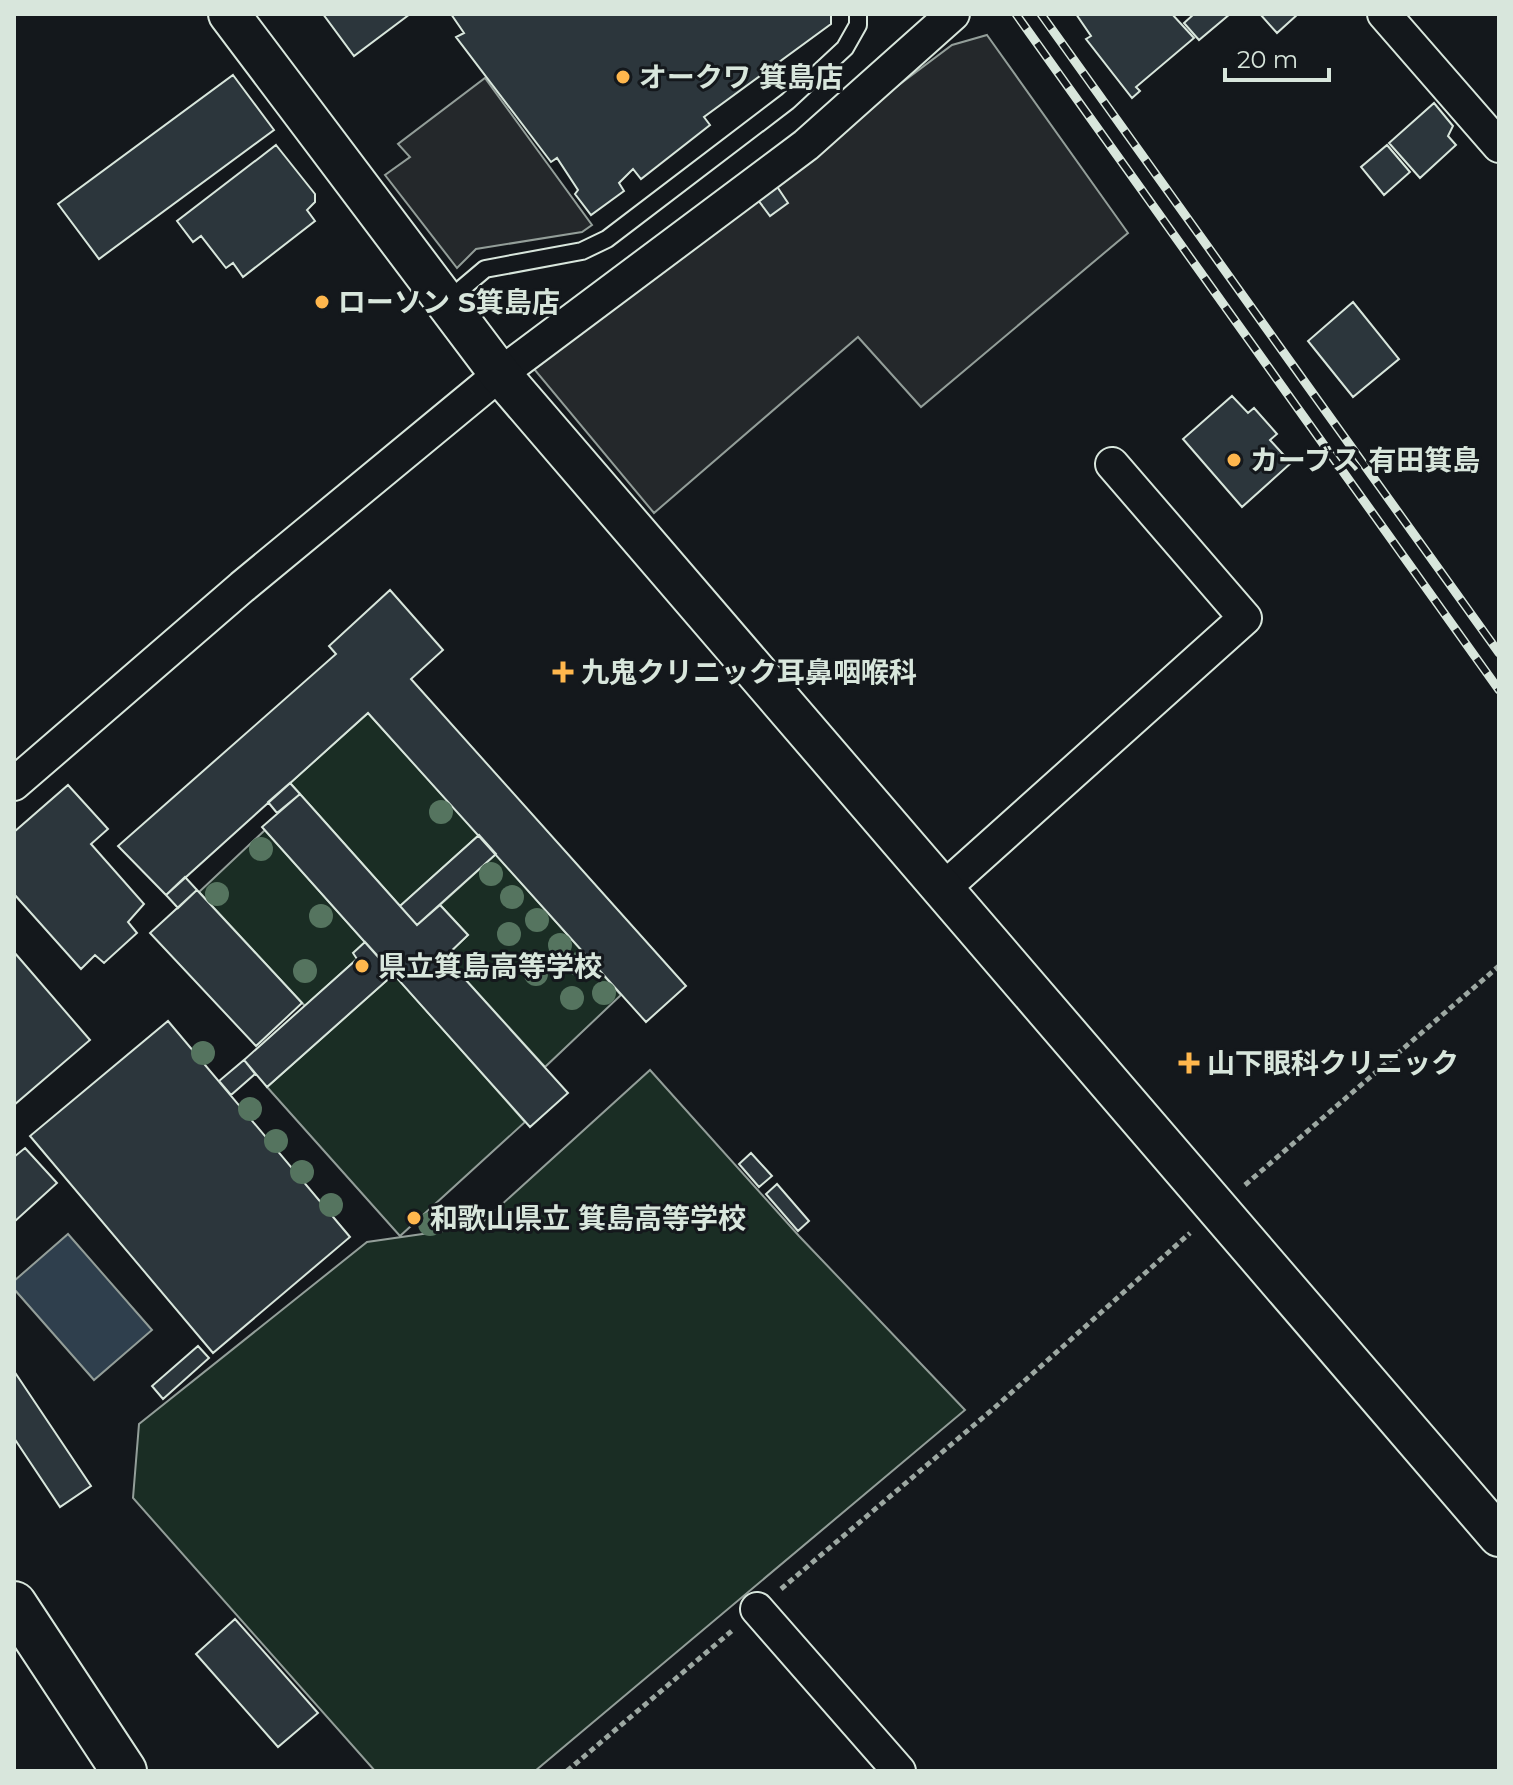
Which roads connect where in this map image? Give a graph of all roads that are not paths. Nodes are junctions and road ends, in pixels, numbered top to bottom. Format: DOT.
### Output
graph roads {
  1 [pos="229,14"];
  2 [pos="858,14"];
  3 [pos="953,14"];
  4 [pos="1393,17"];
  5 [pos="1499,146"];
  6 [pos="446,302"];
  7 [pos="500,374"];
  8 [pos="1112,464"];
  9 [pos="14,784"];
  10 [pos="943,889"];
  11 [pos="1499,1536"];
  12 [pos="14,1604"];
  13 [pos="757,1609"];
  14 [pos="124,1771"];
  15 [pos="899,1771"];
  1 -- 6 [label="street"];
  2 -- 6 [label="lane"];
  3 -- 7 [label="street"];
  4 -- 5 [label="street"];
  6 -- 7 [label="street"];
  7 -- 9 [label="street"];
  7 -- 10 [label="street"];
  8 -- 10 [label="street"];
  10 -- 11 [label="street"];
  12 -- 14 [label="highway"];
  13 -- 15 [label="street"];
}
